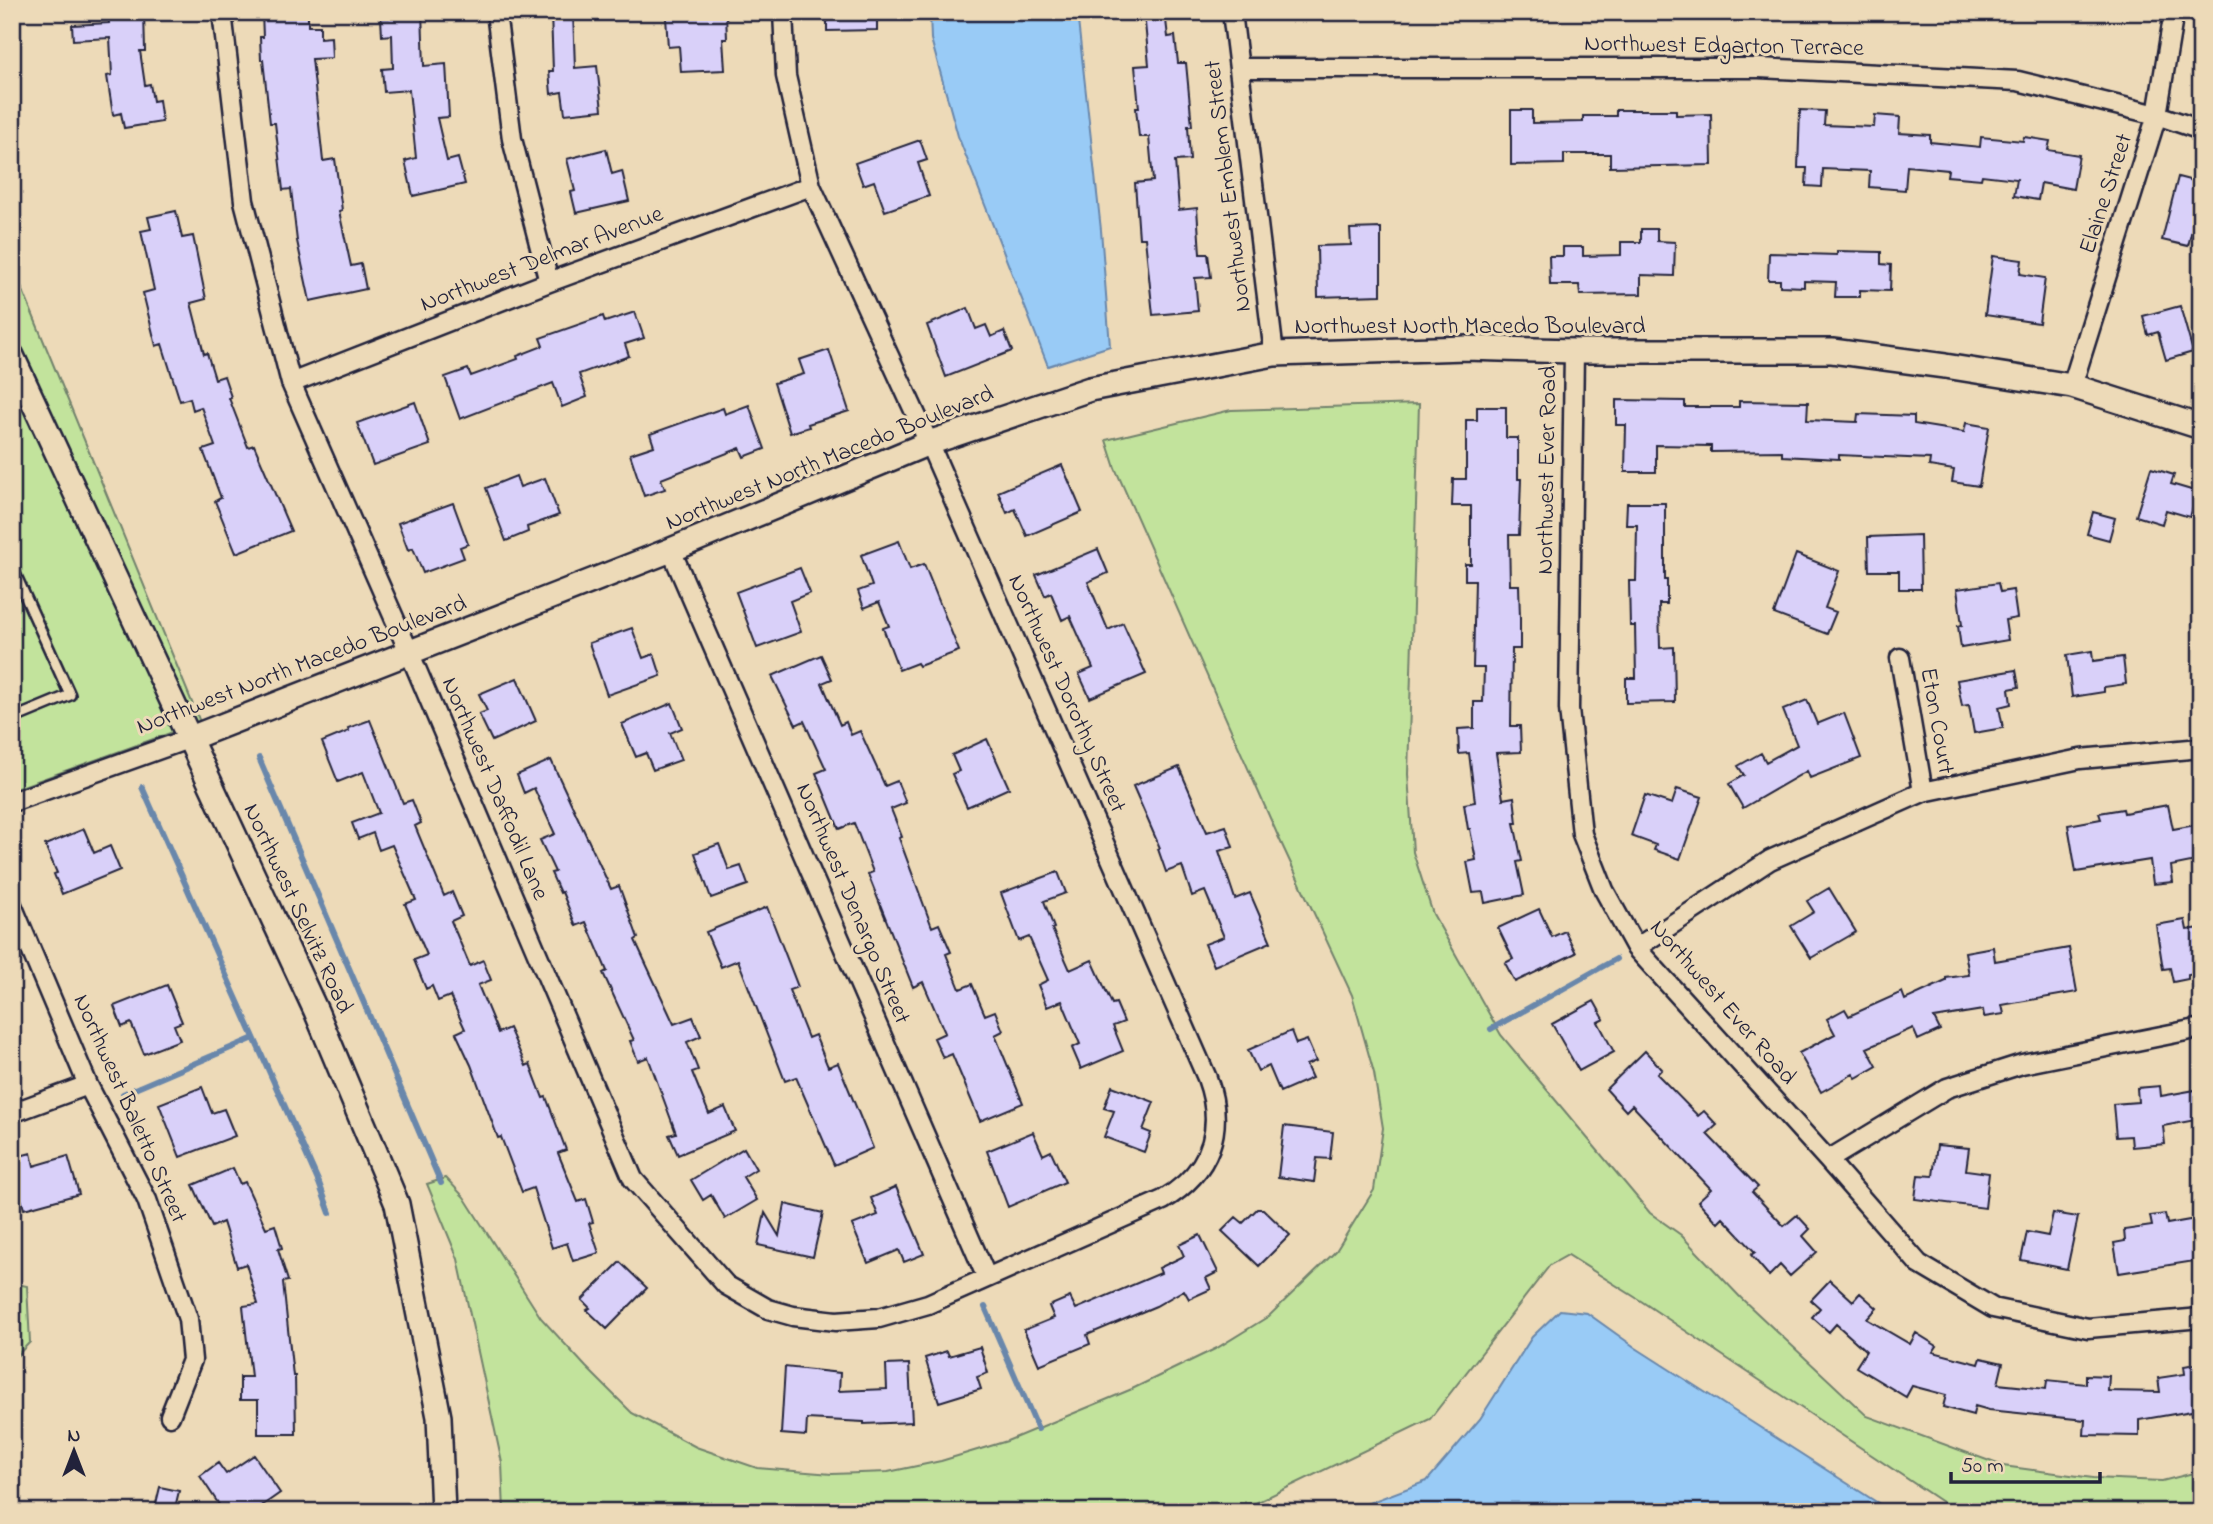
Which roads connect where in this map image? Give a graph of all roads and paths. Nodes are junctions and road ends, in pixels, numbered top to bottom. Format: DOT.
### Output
graph roads {
  1 [pos="222,12"];
  2 [pos="496,12"];
  3 [pos="783,12"];
  4 [pos="1232,12"];
  5 [pos="2174,12"];
  6 [pos="1239,68"];
  7 [pos="2158,115"];
  8 [pos="2201,130"];
  9 [pos="811,186"];
  10 [pos="549,282"];
  11 [pos="1574,351"];
  12 [pos="1274,354"];
  13 [pos="12,356"];
  14 [pos="291,383"];
  15 [pos="2072,386"];
  16 [pos="2201,427"];
  17 [pos="929,443"];
  18 [pos="671,550"];
  19 [pos="12,567"];
  20 [pos="410,653"];
  21 [pos="1900,658"];
  22 [pos="12,719"];
  23 [pos="188,739"];
  24 [pos="2201,748"];
  25 [pos="1923,792"];
  26 [pos="12,802"];
  27 [pos="12,905"];
  28 [pos="1636,948"];
  29 [pos="2201,1028"];
  30 [pos="88,1085"];
  31 [pos="12,1113"];
  32 [pos="1828,1160"];
  33 [pos="988,1278"];
  34 [pos="2201,1318"];
  35 [pos="170,1416"];
  36 [pos="443,1512"];
  1 -- 14 [label="street, Northwest Daffodil Lane"];
  2 -- 10 [label="street"];
  3 -- 9 [label="street, Northwest Dorothy Street"];
  4 -- 6 [label="street, Northwest Emblem Street"];
  5 -- 7 [label="street, Elaine Street"];
  6 -- 7 [label="street, Northwest Edgarton Terrace"];
  6 -- 12 [label="street, Northwest Emblem Street"];
  7 -- 8 [label="street, Northwest Edgarton Terrace"];
  7 -- 15 [label="street, Elaine Street"];
  9 -- 10 [label="street, Northwest Delmar Avenue"];
  9 -- 17 [label="street, Northwest Dorothy Street"];
  10 -- 14 [label="street, Northwest Delmar Avenue"];
  11 -- 12 [label="street, Northwest North Macedo Boulevard"];
  11 -- 15 [label="street, Northwest North Macedo Boulevard"];
  11 -- 28 [label="street, Northwest Ever Road"];
  12 -- 17 [label="street, Northwest North Macedo Boulevard"];
  13 -- 23 [label="street, Northwest Selvitz Road"];
  14 -- 20 [label="street, Northwest Daffodil Lane"];
  15 -- 16 [label="street, Northwest North Macedo Boulevard"];
  17 -- 18 [label="street, Northwest North Macedo Boulevard"];
  17 -- 33 [label="street, Northwest Dorothy Street"];
  18 -- 20 [label="street, Northwest North Macedo Boulevard"];
  18 -- 33 [label="street, Northwest Denargo Street"];
  19 -- 22 [label="lane"];
  20 -- 23 [label="street, Northwest North Macedo Boulevard"];
  20 -- 33 [label="street, Northwest Daffodil Lane"];
  21 -- 25 [label="street, Eton Court"];
  23 -- 26 [label="street, Northwest North Macedo Boulevard"];
  23 -- 36 [label="street, Northwest Selvitz Road"];
  24 -- 25 [label="street"];
  25 -- 28 [label="street"];
  27 -- 30 [label="street, Northwest Baletto Street"];
  28 -- 32 [label="street, Northwest Ever Road"];
  29 -- 32 [label="street"];
  30 -- 31 [label="street"];
  30 -- 35 [label="street, Northwest Baletto Street"];
  32 -- 34 [label="street, Northwest Ever Road"];
}
